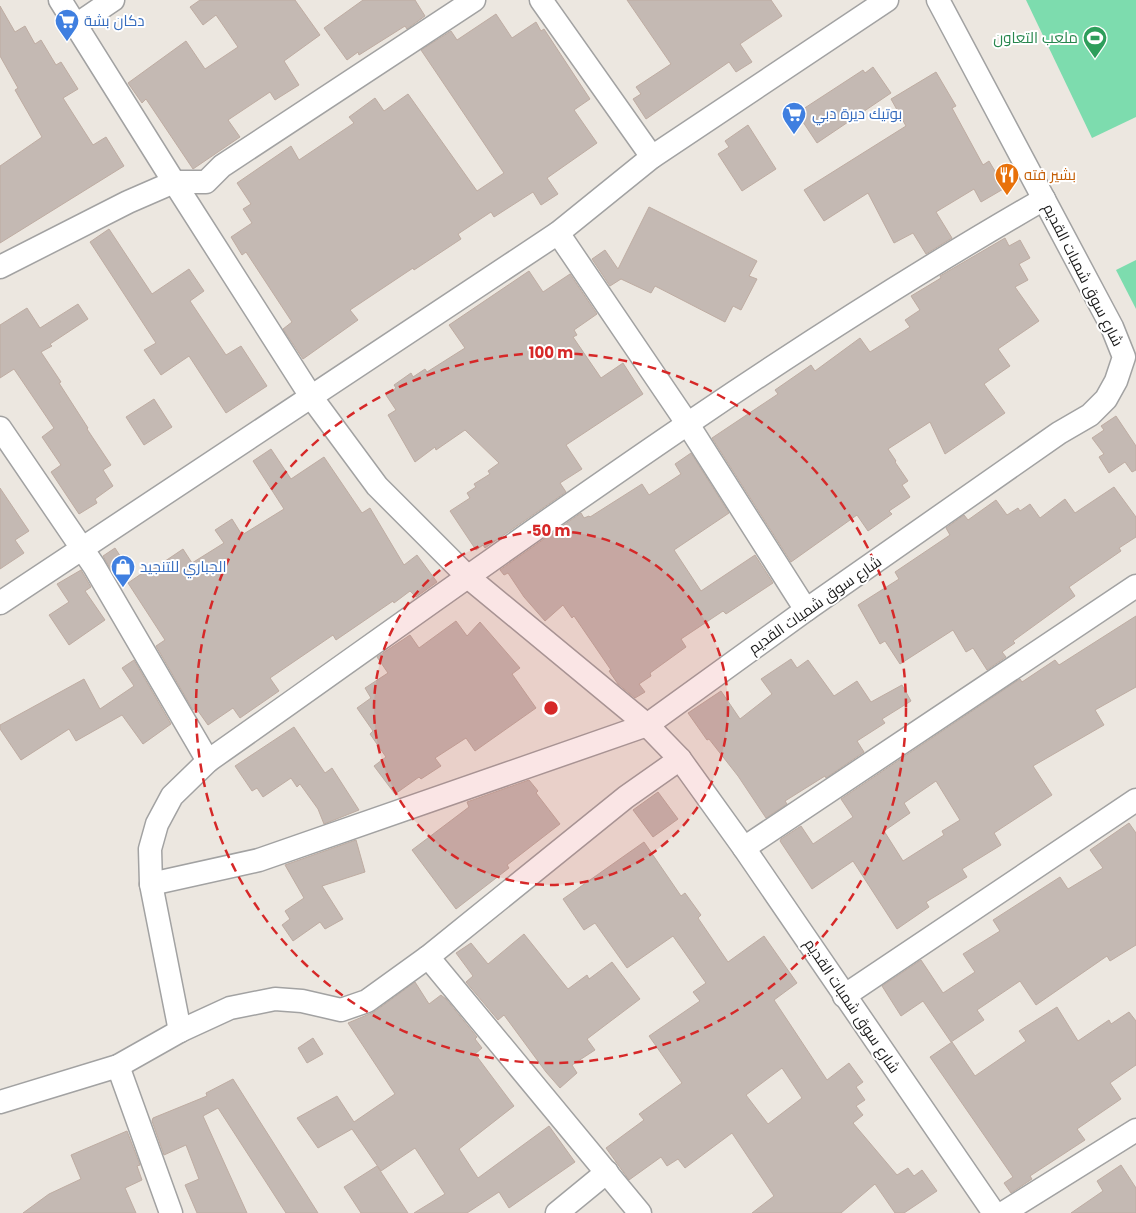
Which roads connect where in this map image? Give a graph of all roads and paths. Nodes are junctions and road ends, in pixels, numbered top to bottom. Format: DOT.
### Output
graph roads {
  1 [pos="60,0"];
  2 [pos="113,0"];
  3 [pos="474,0"];
  4 [pos="541,0"];
  5 [pos="887,0"];
  6 [pos="938,0"];
  7 [pos="76,26"];
  8 [pos="652,157"];
  9 [pos="174,182"];
  10 [pos="1044,199"];
  11 [pos="558,234"];
  12 [pos="0,267"];
  13 [pos="1124,357"];
  14 [pos="1136,380"];
  15 [pos="312,398"];
  16 [pos="687,423"];
  17 [pos="0,428"];
  18 [pos="82,547"];
  19 [pos="468,577"];
  20 [pos="1136,586"];
  21 [pos="0,603"];
  22 [pos="806,610"];
  23 [pos="647,726"];
  24 [pos="680,759"];
  25 [pos="208,761"];
  26 [pos="1136,800"];
  27 [pos="744,848"];
  28 [pos="151,884"];
  29 [pos="428,957"];
  30 [pos="844,996"];
  31 [pos="180,1031"];
  32 [pos="118,1066"];
  33 [pos="0,1102"];
  34 [pos="1136,1130"];
  35 [pos="607,1172"];
  36 [pos="171,1213"];
  37 [pos="557,1213"];
  38 [pos="640,1213"];
  39 [pos="994,1213"];
  40 [pos="1003,1213"];
  1 -- 7 [label="street"];
  2 -- 7 [label="street"];
  3 -- 9 [label="street"];
  4 -- 8 [label="street"];
  5 -- 8 [label="street"];
  6 -- 10 [label="street, شارع سوق شمبات القديم"];
  7 -- 9 [label="street"];
  8 -- 11 [label="street"];
  9 -- 12 [label="street"];
  9 -- 15 [label="street"];
  10 -- 13 [label="street, شارع سوق شمبات القديم"];
  10 -- 16 [label="street"];
  11 -- 15 [label="street"];
  11 -- 16 [label="street"];
  13 -- 14 [label="street"];
  13 -- 22 [label="street, شارع سوق شمبات القديم"];
  15 -- 18 [label="street"];
  15 -- 19 [label="street"];
  16 -- 19 [label="street"];
  16 -- 22 [label="street"];
  17 -- 18 [label="street"];
  18 -- 21 [label="street"];
  18 -- 25 [label="street"];
  19 -- 23 [label="street"];
  19 -- 25 [label="street"];
  20 -- 27 [label="street"];
  22 -- 23 [label="street, شارع سوق شمبات القديم"];
  23 -- 24 [label="street, شارع سوق شمبات القديم"];
  23 -- 28 [label="street"];
  24 -- 27 [label="street, شارع سوق شمبات القديم"];
  24 -- 29 [label="street"];
  25 -- 28 [label="street"];
  26 -- 30 [label="street"];
  27 -- 30 [label="street, شارع سوق شمبات القديم"];
  28 -- 31 [label="street"];
  29 -- 31 [label="street"];
  29 -- 35 [label="street"];
  30 -- 39 [label="street, شارع سوق شمبات القديم"];
  31 -- 32 [label="street"];
  32 -- 33 [label="street"];
  32 -- 36 [label="street"];
  34 -- 40 [label="street"];
  35 -- 37 [label="street"];
  35 -- 38 [label="street"];
}
